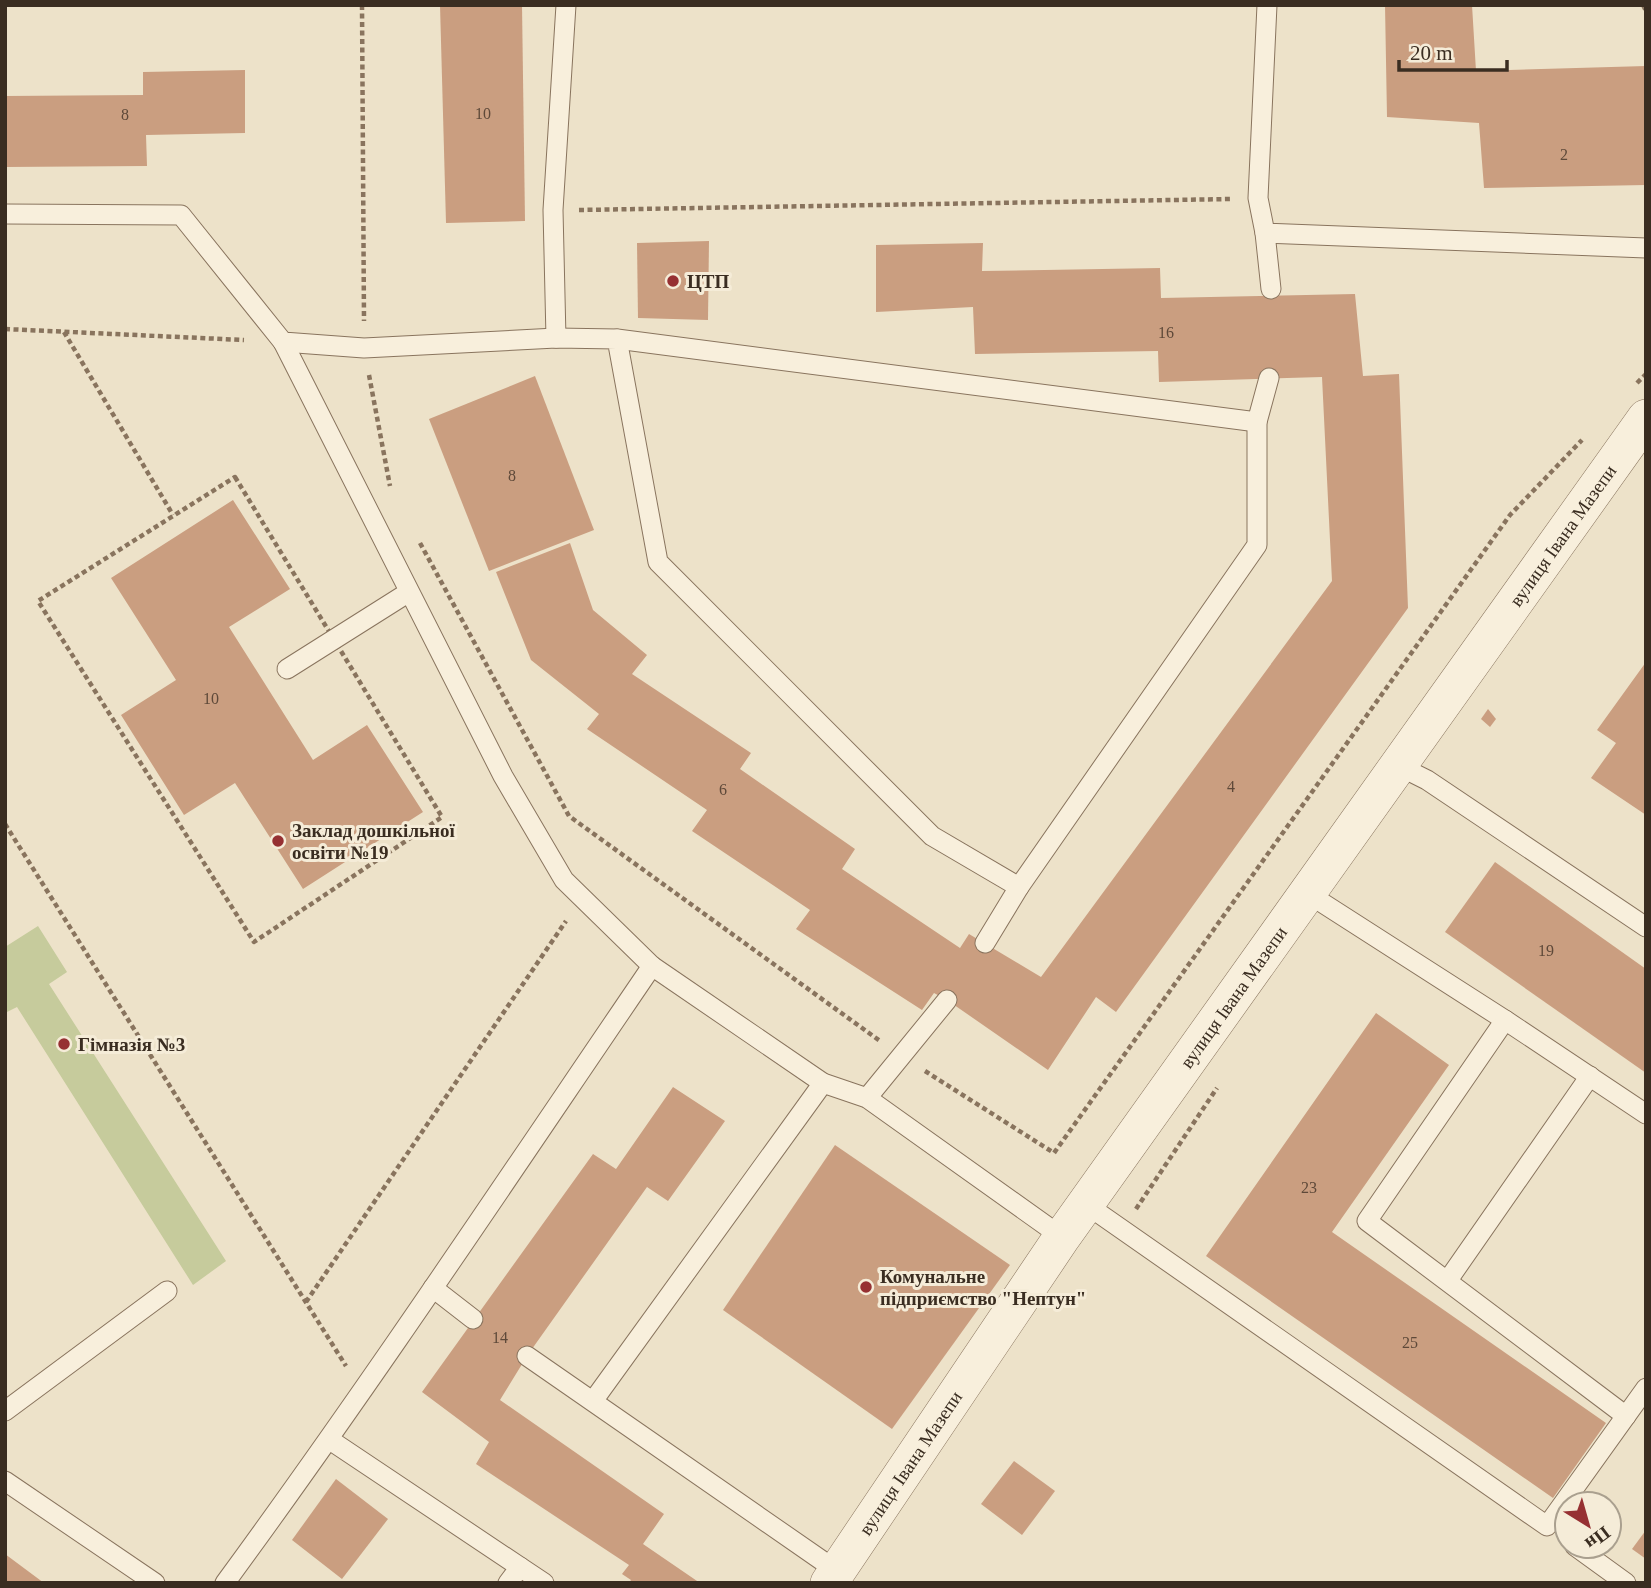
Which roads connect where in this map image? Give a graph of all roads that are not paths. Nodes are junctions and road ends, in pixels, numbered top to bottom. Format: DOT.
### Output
graph roads {
  1 [pos="566,5"];
  2 [pos="1267,5"];
  3 [pos="5,214"];
  4 [pos="1265,233"];
  5 [pos="1646,248"];
  6 [pos="1271,289"];
  7 [pos="556,338"];
  8 [pos="617,339"];
  9 [pos="284,342"];
  10 [pos="1269,378"];
  11 [pos="1646,418"];
  12 [pos="1257,422"];
  13 [pos="409,592"];
  14 [pos="286,669"];
  15 [pos="1397,765"];
  16 [pos="1019,887"];
  17 [pos="1307,893"];
  18 [pos="1646,927"];
  19 [pos="985,943"];
  20 [pos="652,966"];
  21 [pos="947,1000"];
  22 [pos="1506,1020"];
  23 [pos="1590,1076"];
  24 [pos="823,1083"];
  25 [pos="867,1098"];
  26 [pos="1646,1114"];
  27 [pos="1087,1205"];
  28 [pos="1062,1237"];
  29 [pos="1448,1280"];
  30 [pos="433,1288"];
  31 [pos="167,1291"];
  32 [pos="473,1319"];
  33 [pos="527,1356"];
  34 [pos="1646,1388"];
  35 [pos="593,1401"];
  36 [pos="5,1411"];
  37 [pos="1626,1416"];
  38 [pos="330,1440"];
  39 [pos="5,1481"];
  40 [pos="1548,1526"];
  41 [pos="1553,1530"];
  42 [pos="1594,1560"];
  43 [pos="514,1575"];
  44 [pos="833,1577"];
  45 [pos="155,1583"];
  46 [pos="225,1583"];
  47 [pos="544,1583"];
  48 [pos="1626,1583"];
  1 -- 7 [label="lane"];
  2 -- 4 [label="lane"];
  3 -- 9 [label="lane"];
  4 -- 5 [label="lane"];
  4 -- 6 [label="lane"];
  7 -- 8 [label="lane"];
  7 -- 9 [label="lane"];
  8 -- 12 [label="lane"];
  8 -- 16 [label="lane"];
  9 -- 13 [label="lane"];
  10 -- 12 [label="lane"];
  11 -- 15 [label="street, вулиця Івана Мазепи"];
  12 -- 16 [label="lane"];
  13 -- 14 [label="lane"];
  13 -- 20 [label="lane"];
  15 -- 17 [label="street, вулиця Івана Мазепи"];
  15 -- 18 [label="lane"];
  16 -- 19 [label="lane"];
  17 -- 22 [label="lane"];
  17 -- 27 [label="street, вулиця Івана Мазепи"];
  20 -- 24 [label="lane"];
  20 -- 30 [label="lane"];
  21 -- 25 [label="lane"];
  22 -- 23 [label="lane"];
  22 -- 29 [label="lane"];
  23 -- 26 [label="lane"];
  23 -- 29 [label="lane"];
  24 -- 25 [label="lane"];
  24 -- 35 [label="lane"];
  25 -- 28 [label="lane"];
  27 -- 28 [label="street, вулиця Івана Мазепи"];
  27 -- 40 [label="lane"];
  28 -- 44 [label="street, вулиця Івана Мазепи"];
  29 -- 37 [label="lane"];
  30 -- 32 [label="lane"];
  30 -- 38 [label="lane"];
  31 -- 36 [label="lane"];
  33 -- 35 [label="lane"];
  34 -- 37 [label="lane"];
  35 -- 44 [label="lane"];
  37 -- 40 [label="lane"];
  38 -- 43 [label="lane"];
  38 -- 46 [label="lane"];
  39 -- 45 [label="lane"];
  40 -- 41 [label="lane"];
  42 -- 48 [label="lane"];
  43 -- 47 [label="lane"];
}
